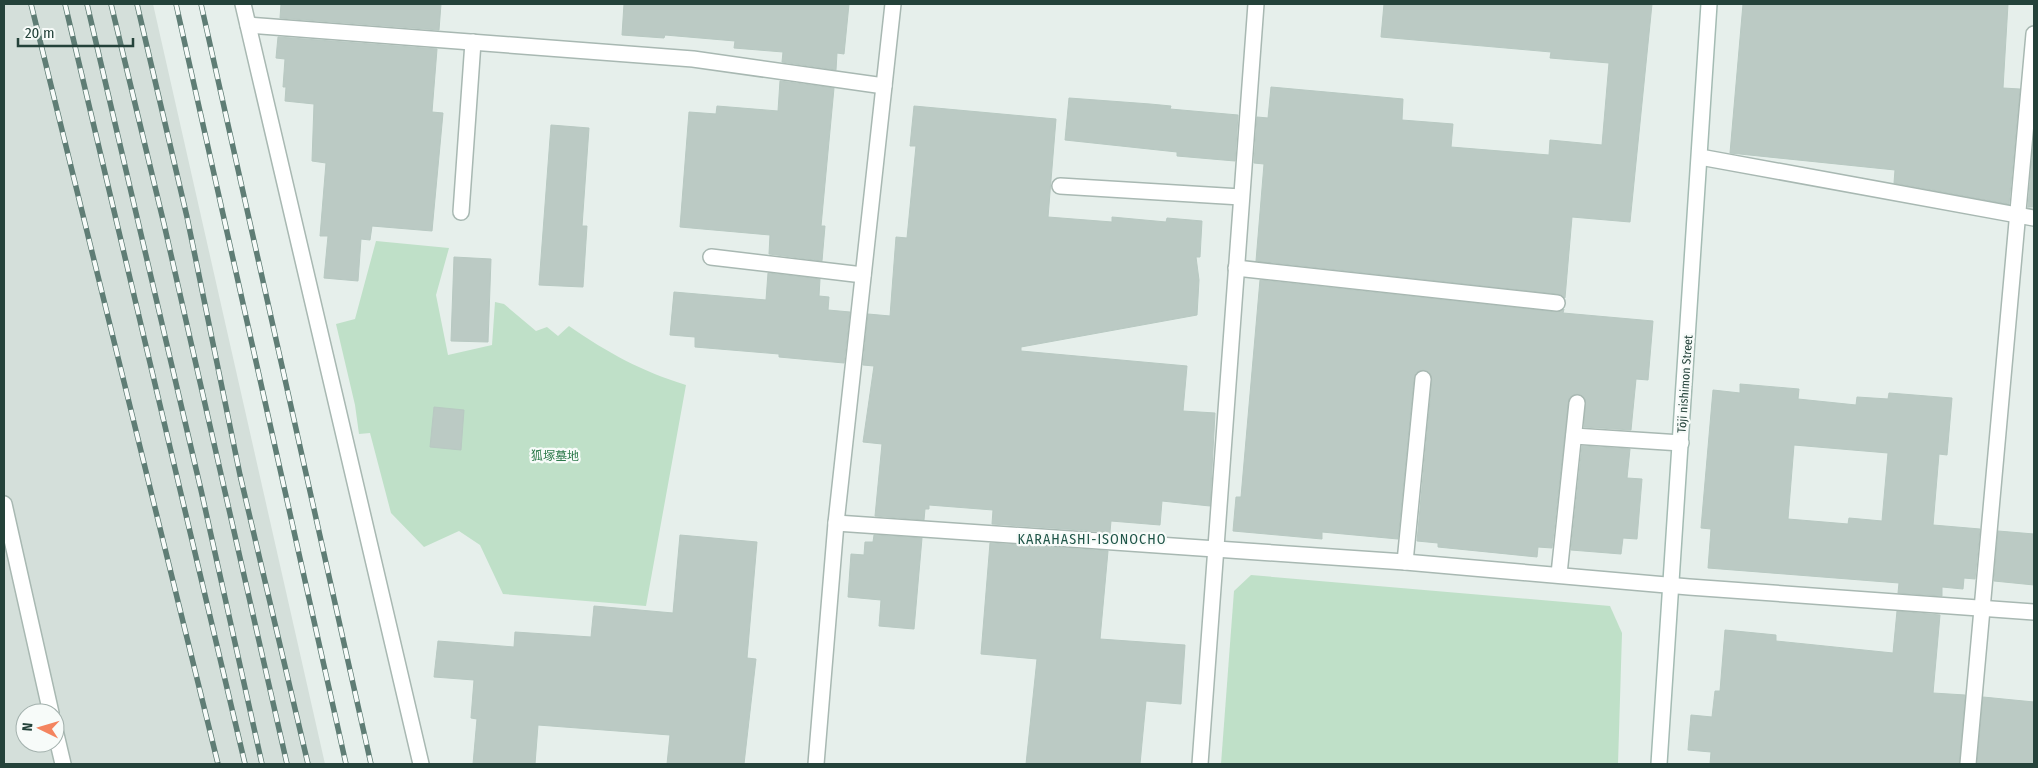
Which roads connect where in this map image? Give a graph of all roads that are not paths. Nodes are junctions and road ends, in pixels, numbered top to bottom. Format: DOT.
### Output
graph roads {
  1 [pos="243,4"];
  2 [pos="893,4"];
  3 [pos="1256,4"];
  4 [pos="1709,4"];
  5 [pos="248,25"];
  6 [pos="2034,34"];
  7 [pos="473,42"];
  8 [pos="884,86"];
  9 [pos="1700,157"];
  10 [pos="1060,186"];
  11 [pos="1241,197"];
  12 [pos="461,212"];
  13 [pos="2018,217"];
  14 [pos="2034,218"];
  15 [pos="711,257"];
  16 [pos="1236,268"];
  17 [pos="863,275"];
  18 [pos="1557,303"];
  19 [pos="1423,379"];
  20 [pos="1577,403"];
  21 [pos="1574,436"];
  22 [pos="1681,443"];
  23 [pos="4,504"];
  24 [pos="836,523"];
  25 [pos="1216,550"];
  26 [pos="1405,562"];
  27 [pos="1559,574"];
  28 [pos="1673,585"];
  29 [pos="1982,608"];
  30 [pos="2034,612"];
  31 [pos="49,703"];
  32 [pos="421,764"];
  33 [pos="816,764"];
  34 [pos="1200,764"];
  35 [pos="1659,764"];
  36 [pos="1968,764"];
  1 -- 5 [label="street"];
  2 -- 8 [label="street"];
  3 -- 11 [label="street"];
  4 -- 9 [label="street, Tōji nishimon Street"];
  5 -- 7 [label="street"];
  5 -- 32 [label="street"];
  6 -- 13 [label="street"];
  7 -- 8 [label="street"];
  7 -- 12 [label="street"];
  8 -- 17 [label="street"];
  9 -- 13 [label="street"];
  9 -- 22 [label="street, Tōji nishimon Street"];
  10 -- 11 [label="street"];
  11 -- 16 [label="street"];
  13 -- 14 [label="street"];
  13 -- 29 [label="street"];
  15 -- 17 [label="street"];
  16 -- 18 [label="street"];
  16 -- 25 [label="street"];
  17 -- 24 [label="street"];
  19 -- 26 [label="street"];
  20 -- 21 [label="street"];
  21 -- 22 [label="street"];
  21 -- 27 [label="street"];
  22 -- 28 [label="street, Tōji nishimon Street"];
  23 -- 31 [label="street"];
  24 -- 25 [label="street"];
  24 -- 33 [label="street"];
  25 -- 26 [label="street"];
  25 -- 34 [label="street"];
  26 -- 27 [label="street"];
  27 -- 28 [label="street"];
  28 -- 29 [label="street"];
  28 -- 35 [label="street, Tōji nishimon Street"];
  29 -- 30 [label="street"];
  29 -- 36 [label="street"];
}
